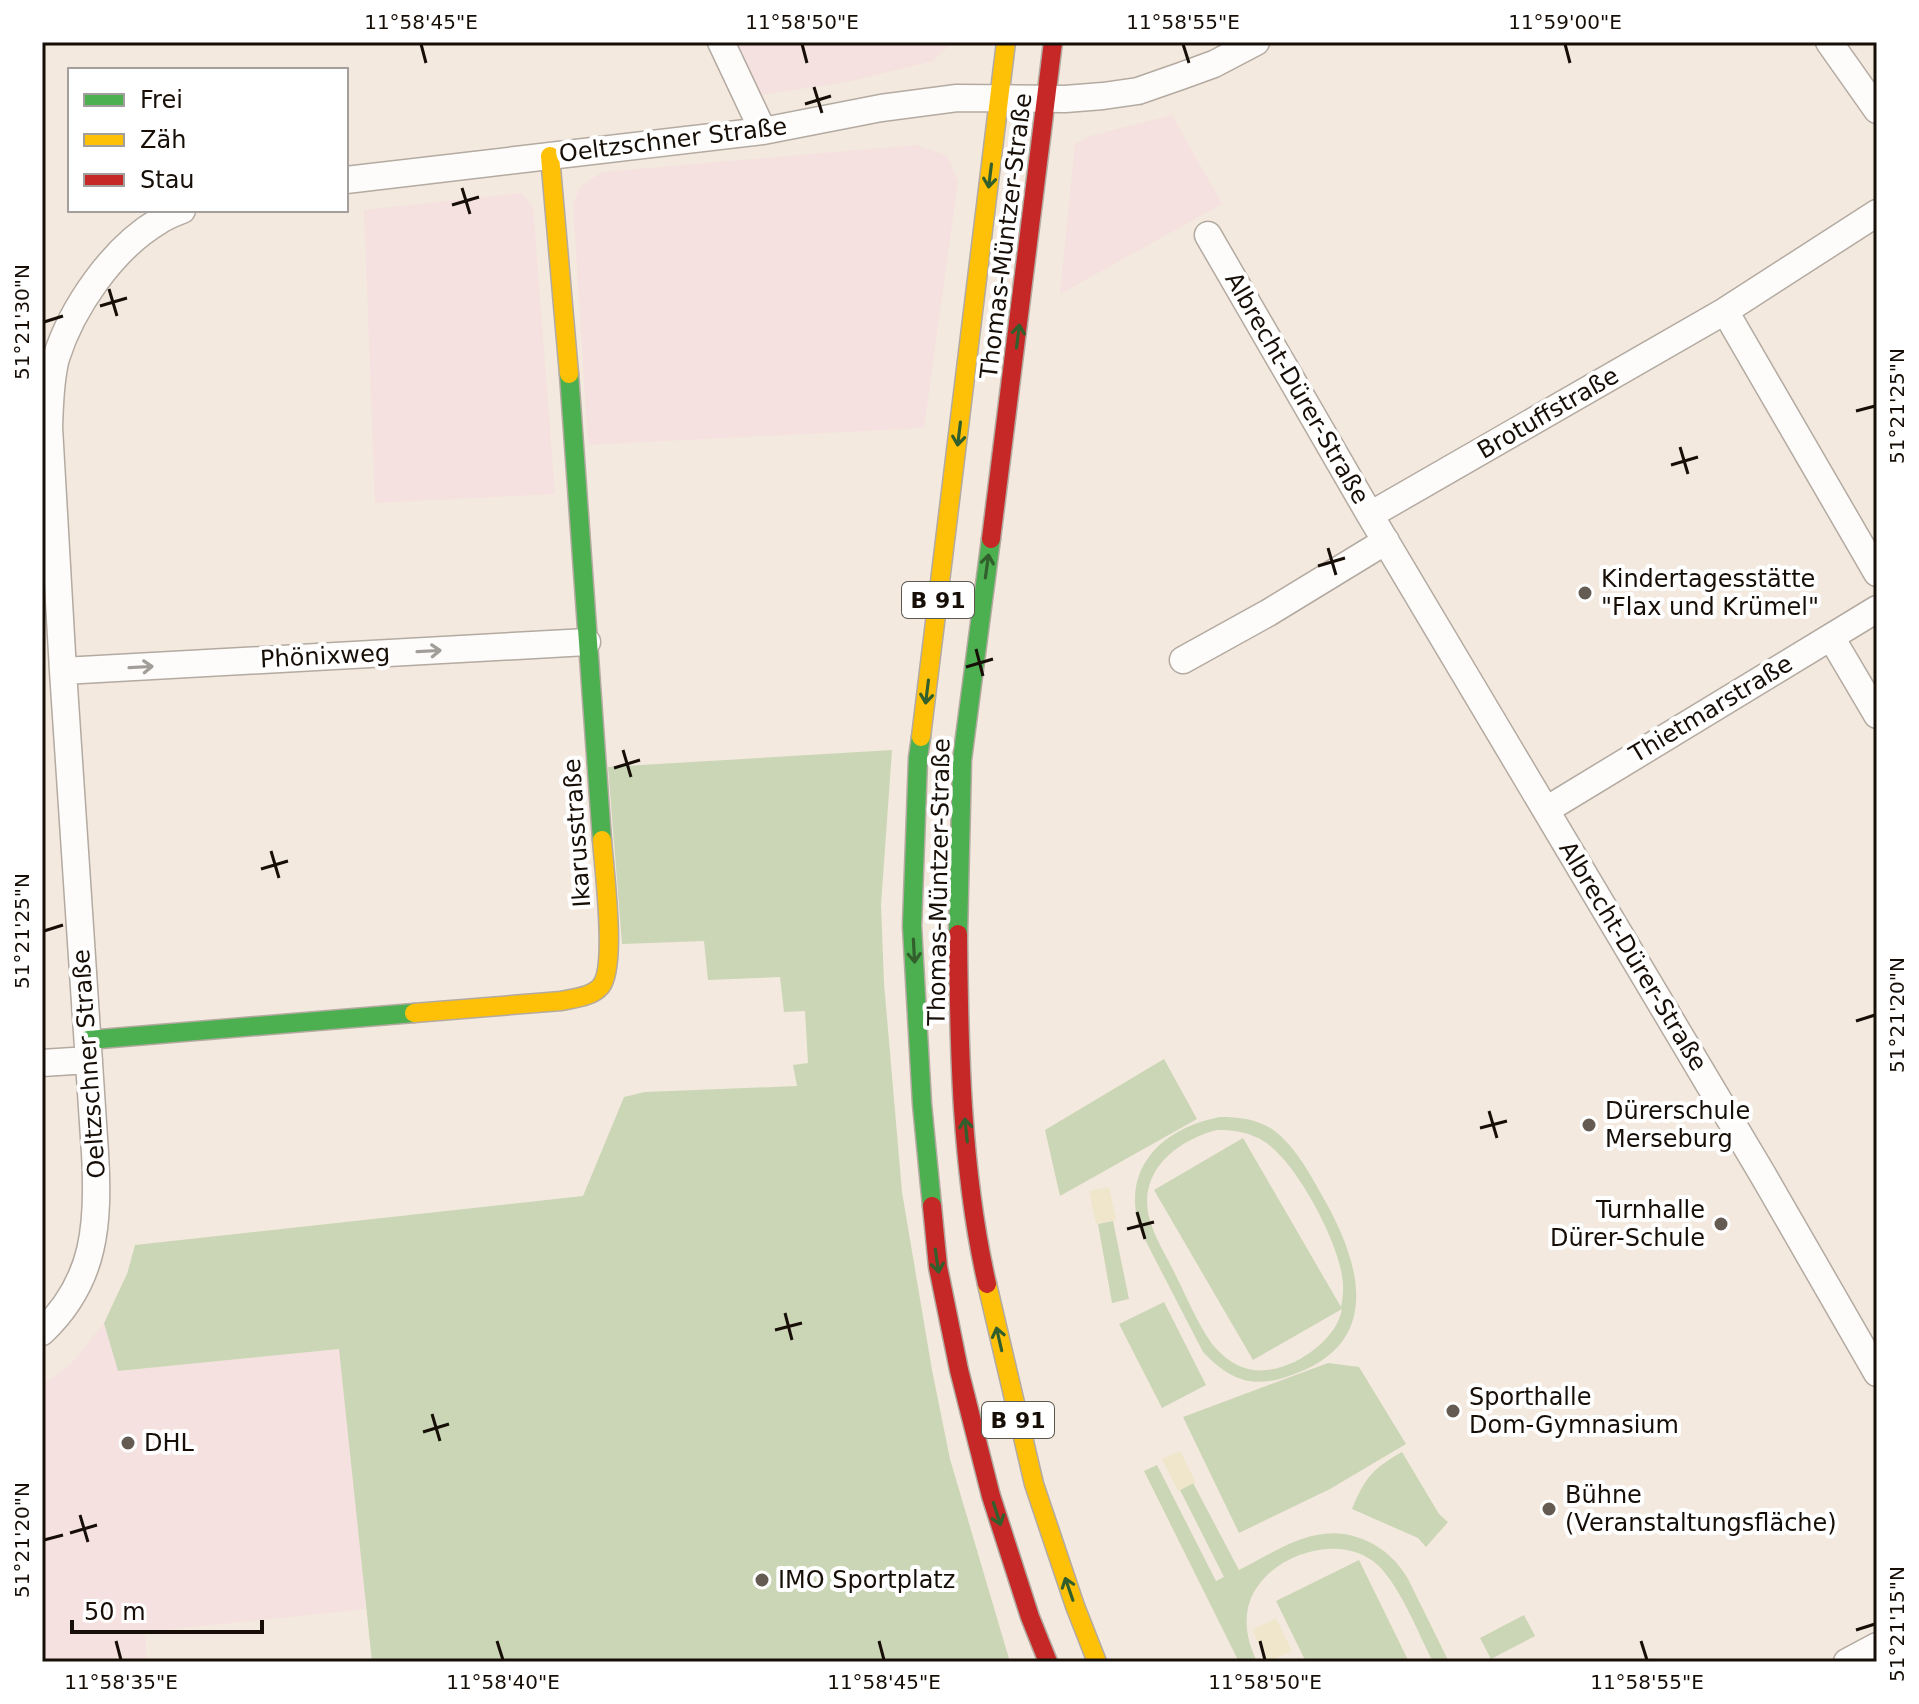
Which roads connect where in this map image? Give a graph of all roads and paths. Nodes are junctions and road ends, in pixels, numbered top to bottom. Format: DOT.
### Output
graph roads {
  1 [pos="721,42"];
  2 [pos="1006,42"];
  3 [pos="1053,42"];
  4 [pos="1256,42"];
  5 [pos="1829,42"];
  6 [pos="1869,82"];
  7 [pos="999,98"];
  8 [pos="1048,99"];
  9 [pos="1877,110"];
  10 [pos="763,131"];
  11 [pos="550,156"];
  12 [pos="348,180"];
  13 [pos="178,212"];
  14 [pos="1877,213"];
  15 [pos="1208,235"];
  16 [pos="1725,311"];
  17 [pos="47,467"];
  18 [pos="1370,515"];
  19 [pos="1386,541"];
  20 [pos="1877,573"];
  21 [pos="1877,609"];
  22 [pos="1831,637"];
  23 [pos="587,642"];
  24 [pos="1183,660"];
  25 [pos="63,671"];
  26 [pos="1877,715"];
  27 [pos="1546,810"];
  28 [pos="88,1050"];
  29 [pos="42,1063"];
  30 [pos="42,1332"];
  31 [pos="1877,1373"];
  32 [pos="1877,1646"];
  33 [pos="1048,1662"];
  34 [pos="1097,1662"];
  35 [pos="1847,1662"];
  1 -- 10 [label="street"];
  2 -- 7 [label="main road, Thomas-Müntzer-Straße / B 91"];
  3 -- 8 [label="main road, Thomas-Müntzer-Straße / B 91"];
  4 -- 8 [label="street, Oeltzschner Straße"];
  5 -- 6 [label="street"];
  6 -- 9 [label="street"];
  7 -- 8 [label="street, Oeltzschner Straße"];
  7 -- 10 [label="street, Oeltzschner Straße"];
  7 -- 33 [label="main road, Thomas-Müntzer-Straße / B 91, one-way"];
  34 -- 8 [label="main road, Thomas-Müntzer-Straße / B 91, one-way"];
  10 -- 11 [label="street, Oeltzschner Straße"];
  11 -- 12 [label="street, Oeltzschner Straße"];
  11 -- 23 [label="main road, Ikarusstraße"];
  13 -- 17 [label="street, Oeltzschner Straße"];
  14 -- 16 [label="street, Brotuffstraße"];
  15 -- 18 [label="street, Albrecht-Dürer-Straße"];
  16 -- 18 [label="street, Brotuffstraße"];
  16 -- 20 [label="street"];
  17 -- 25 [label="street, Oeltzschner Straße"];
  18 -- 19 [label="street, Albrecht-Dürer-Straße"];
  19 -- 24 [label="street"];
  19 -- 27 [label="street, Albrecht-Dürer-Straße"];
  21 -- 22 [label="street, Thietmarstraße"];
  22 -- 26 [label="street"];
  22 -- 27 [label="street, Thietmarstraße"];
  25 -- 23 [label="street, Phönixweg, one-way"];
  23 -- 28 [label="main road, Ikarusstraße"];
  25 -- 28 [label="street, Oeltzschner Straße"];
  27 -- 31 [label="street, Albrecht-Dürer-Straße"];
  28 -- 29 [label="street"];
  28 -- 30 [label="street, Oeltzschner Straße"];
  32 -- 35 [label="street"];
}
